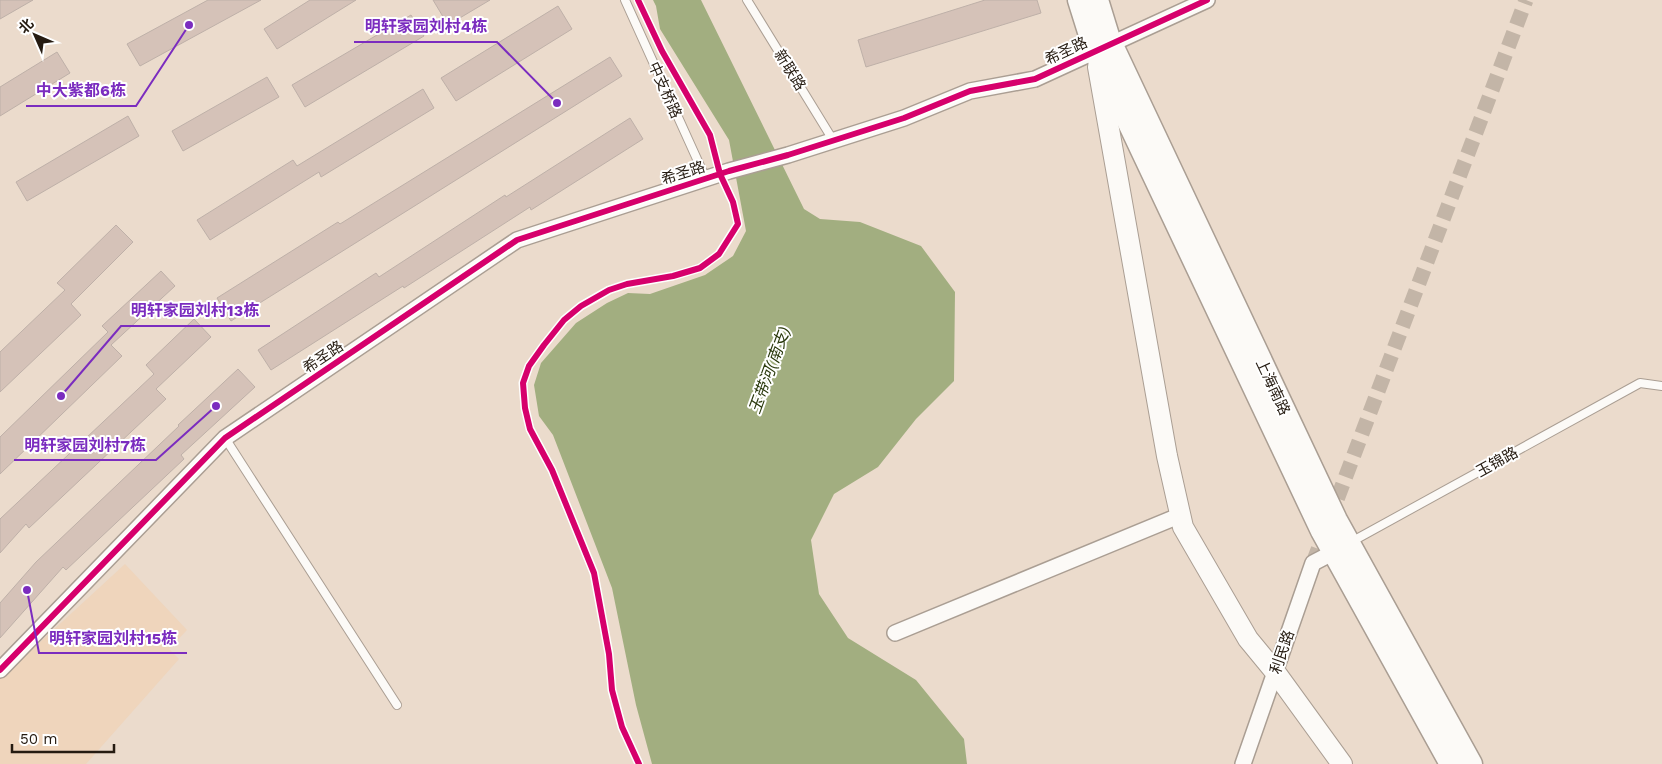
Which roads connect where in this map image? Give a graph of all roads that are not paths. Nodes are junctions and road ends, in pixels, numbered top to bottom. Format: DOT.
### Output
graph roads {
  1 [pos="625,0"];
  2 [pos="747,0"];
  3 [pos="1079,0"];
  4 [pos="1097,0"];
  5 [pos="1207,0"];
  6 [pos="1103,47"];
  7 [pos="833,140"];
  8 [pos="706,179"];
  9 [pos="1662,386"];
  10 [pos="225,438"];
  11 [pos="1181,515"];
  12 [pos="1341,548"];
  13 [pos="895,633"];
  14 [pos="0,670"];
  15 [pos="1276,673"];
  16 [pos="397,705"];
  17 [pos="1243,764"];
  18 [pos="1342,764"];
  19 [pos="1451,764"];
  20 [pos="1471,764"];
  1 -- 8 [label="lane, 中支桥路"];
  2 -- 7 [label="lane, 新联路"];
  3 -- 6 [label="main road, 上海南路"];
  4 -- 6 [label="main road, 上海南路"];
  5 -- 6 [label="street, 希圣路"];
  6 -- 7 [label="street, 希圣路"];
  6 -- 11 [label="street, 上海南路"];
  6 -- 12 [label="main road, 上海南路"];
  7 -- 8 [label="street, 希圣路"];
  8 -- 10 [label="street, 希圣路"];
  9 -- 12 [label="lane, 玉锦路"];
  10 -- 14 [label="street, 希圣路"];
  10 -- 16 [label="lane"];
  11 -- 13 [label="street"];
  11 -- 15 [label="street, 上海南路"];
  12 -- 15 [label="street, 利民路"];
  12 -- 19 [label="main road, 上海南路"];
  12 -- 20 [label="main road, 上海南路"];
  15 -- 17 [label="street, 利民路"];
  15 -- 18 [label="street, 上海南路"];
}
